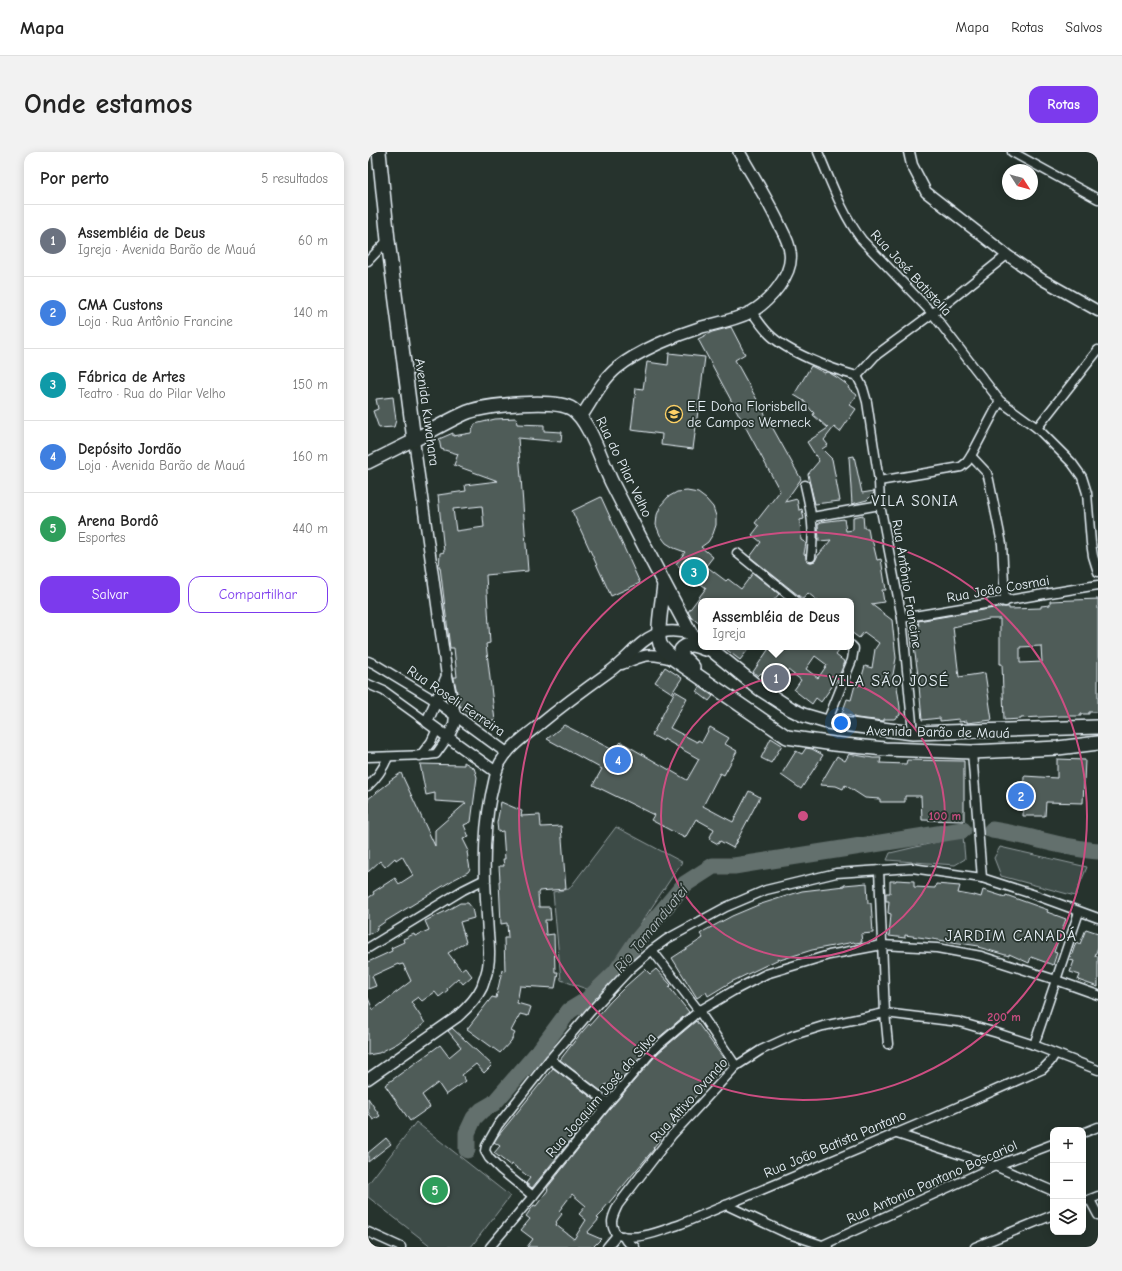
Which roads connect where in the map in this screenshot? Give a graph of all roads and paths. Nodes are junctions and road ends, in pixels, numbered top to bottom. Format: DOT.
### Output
graph roads {
  1 [pos="379,152"];
  2 [pos="739,152"];
  3 [pos="818,152"];
  4 [pos="909,152"];
  5 [pos="1012,152"];
  6 [pos="1098,199"];
  7 [pos="388,240"];
  8 [pos="1007,255"];
  9 [pos="368,261"];
  10 [pos="1098,311"];
  11 [pos="752,312"];
  12 [pos="932,313"];
  13 [pos="1098,350"];
  14 [pos="857,376"];
  15 [pos="1000,401"];
  16 [pos="581,417"];
  17 [pos="1037,428"];
  18 [pos="414,440"];
  19 [pos="971,456"];
  20 [pos="368,464"];
  21 [pos="879,481"];
  22 [pos="805,484"];
  23 [pos="880,505"];
  24 [pos="812,517"];
  25 [pos="1098,534"];
  26 [pos="1091,543"];
  27 [pos="737,553"];
  28 [pos="811,557"];
  29 [pos="1098,572"];
  30 [pos="664,584"];
  31 [pos="1098,585"];
  32 [pos="792,598"];
  33 [pos="1005,602"];
  34 [pos="902,618"];
  35 [pos="659,632"];
  36 [pos="696,638"];
  37 [pos="698,646"];
  38 [pos="711,650"];
  39 [pos="854,650"];
  40 [pos="675,660"];
  41 [pos="368,661"];
  42 [pos="613,668"];
  43 [pos="695,673"];
  44 [pos="447,676"];
  45 [pos="368,684"];
  46 [pos="436,701"];
  47 [pos="455,715"];
  48 [pos="427,722"];
  49 [pos="827,722"];
  50 [pos="1098,727"];
  51 [pos="437,729"];
  52 [pos="1056,729"];
  53 [pos="913,734"];
  54 [pos="448,737"];
  55 [pos="1098,743"];
  56 [pos="1058,748"];
  57 [pos="972,752"];
  58 [pos="507,753"];
  59 [pos="368,756"];
  60 [pos="388,756"];
  61 [pos="420,756"];
  62 [pos="496,772"];
  63 [pos="368,786"];
  64 [pos="879,870"];
  65 [pos="982,878"];
  66 [pos="485,879"];
  67 [pos="1079,912"];
  68 [pos="1098,918"];
  69 [pos="882,945"];
  70 [pos="368,948"];
  71 [pos="652,950"];
  72 [pos="1056,980"];
  73 [pos="1098,995"];
  74 [pos="699,1011"];
  75 [pos="885,1014"];
  76 [pos="888,1044"];
  77 [pos="1034,1045"];
  78 [pos="1054,1054"];
  79 [pos="550,1058"];
  80 [pos="736,1066"];
  81 [pos="1098,1070"];
  82 [pos="368,1080"];
  83 [pos="608,1103"];
  84 [pos="1098,1127"];
  85 [pos="1086,1131"];
  86 [pos="894,1133"];
  87 [pos="1050,1145"];
  88 [pos="995,1166"];
  89 [pos="1050,1190"];
  90 [pos="533,1196"];
  91 [pos="1090,1199"];
  92 [pos="726,1204"];
  93 [pos="1050,1215"];
  94 [pos="1098,1215"];
  95 [pos="368,1232"];
  96 [pos="620,1236"];
  97 [pos="826,1246"];
  98 [pos="401,1247"];
  99 [pos="490,1247"];
  100 [pos="607,1247"];
  101 [pos="635,1247"];
  102 [pos="975,1247"];
  1 -- 7 [label="main road, Avenida Kuwahara"];
  2 -- 11 [label="main road"];
  3 -- 12 [label="street, Rua José Batistella"];
  4 -- 8 [label="street"];
  5 -- 6 [label="street"];
  7 -- 9 [label="street"];
  7 -- 18 [label="main road, Avenida Kuwahara"];
  8 -- 10 [label="street"];
  8 -- 12 [label="street"];
  11 -- 14 [label="street"];
  11 -- 16 [label="main road"];
  12 -- 14 [label="street"];
  12 -- 15 [label="street, Rua José Batistella"];
  13 -- 17 [label="street"];
  14 -- 21 [label="street, Rua Antônio Francine"];
  15 -- 17 [label="street, Rua José Batistella"];
  15 -- 19 [label="street"];
  16 -- 18 [label="main road, Rua do Pilar Velho"];
  16 -- 30 [label="main road, Rua do Pilar Velho"];
  17 -- 26 [label="street, Rua José Batistella"];
  18 -- 20 [label="main road"];
  18 -- 44 [label="street, Avenida Kuwahara"];
  19 -- 21 [label="street"];
  19 -- 33 [label="street"];
  21 -- 23 [label="street, Rua Antônio Francine"];
  22 -- 24 [label="street"];
  23 -- 24 [label="street"];
  23 -- 34 [label="street, Rua Antônio Francine"];
  24 -- 28 [label="street"];
  25 -- 26 [label="street"];
  26 -- 29 [label="street, Rua José Batistella"];
  27 -- 32 [label="street"];
  30 -- 35 [label="main road"];
  30 -- 36 [label="main road, Rua do Pilar Velho"];
  31 -- 33 [label="street, Rua João Cosmai"];
  33 -- 34 [label="street, Rua João Cosmai"];
  34 -- 53 [label="street, Rua Antônio Francine"];
  35 -- 36 [label="street, Avenida Barão de Mauá"];
  35 -- 40 [label="main road"];
  35 -- 42 [label="street, Avenida Barão de Mauá"];
  37 -- 43 [label="main road"];
  38 -- 49 [label="main road, Avenida Barão de Mauá"];
  39 -- 49 [label="street"];
  40 -- 42 [label="street, Avenida Barão de Mauá"];
  40 -- 43 [label="main road, Avenida Barão de Mauá"];
  41 -- 46 [label="street, Rua Roseli Ferreira"];
  42 -- 58 [label="street, Avenida Barão de Mauá"];
  43 -- 57 [label="main road, Avenida Barão de Mauá"];
  44 -- 46 [label="street"];
  44 -- 47 [label="street, Avenida Kuwahara"];
  45 -- 48 [label="street"];
  46 -- 47 [label="street, Rua Roseli Ferreira"];
  46 -- 48 [label="street"];
  47 -- 54 [label="street, Avenida Kuwahara"];
  47 -- 58 [label="street, Rua Roseli Ferreira"];
  48 -- 51 [label="street"];
  49 -- 53 [label="main road, Avenida Barão de Mauá"];
  50 -- 52 [label="main road, Avenida Barão de Mauá"];
  51 -- 54 [label="street"];
  51 -- 61 [label="street"];
  52 -- 53 [label="main road, Avenida Barão de Mauá"];
  52 -- 56 [label="main road"];
  54 -- 61 [label="street"];
  54 -- 62 [label="street"];
  55 -- 56 [label="main road, Avenida Barão de Mauá"];
  56 -- 57 [label="main road, Avenida Barão de Mauá"];
  57 -- 65 [label="street"];
  58 -- 62 [label="street, Avenida Barão de Mauá"];
  59 -- 60 [label="street"];
  60 -- 61 [label="street"];
  60 -- 63 [label="street"];
  62 -- 66 [label="street, Avenida Barão de Mauá"];
  64 -- 65 [label="street"];
  64 -- 69 [label="street"];
  64 -- 71 [label="street"];
  65 -- 67 [label="street"];
  66 -- 70 [label="street"];
  66 -- 82 [label="street, Avenida Barão de Mauá"];
  67 -- 68 [label="street"];
  67 -- 72 [label="street"];
  69 -- 72 [label="street, Rua Joaquim José da Silva"];
  69 -- 74 [label="street, Rua Joaquim José da Silva"];
  69 -- 75 [label="street"];
  71 -- 74 [label="street"];
  71 -- 79 [label="street"];
  72 -- 73 [label="street, Rua Joaquim José da Silva"];
  72 -- 77 [label="street"];
  74 -- 80 [label="street"];
  74 -- 83 [label="street, Rua Joaquim José da Silva"];
  75 -- 76 [label="street"];
  75 -- 77 [label="street, Rua Altivo Ovando"];
  75 -- 80 [label="street, Rua Altivo Ovando"];
  77 -- 78 [label="street, Rua Altivo Ovando"];
  78 -- 81 [label="street, Rua Altivo Ovando"];
  78 -- 86 [label="street, Rua João Batista Pantano"];
  79 -- 83 [label="street"];
  79 -- 90 [label="street"];
  80 -- 96 [label="street, Rua Altivo Ovando"];
  83 -- 90 [label="street, Rua Joaquim José da Silva"];
  84 -- 85 [label="street"];
  86 -- 88 [label="street"];
  86 -- 92 [label="street, Rua João Batista Pantano"];
  87 -- 88 [label="street, Rua Antonia Pantano Boscariol"];
  88 -- 89 [label="street"];
  88 -- 97 [label="street, Rua Antonia Pantano Boscariol"];
  90 -- 99 [label="street, Rua Joaquim José da Silva"];
  91 -- 94 [label="street"];
  92 -- 96 [label="street, Rua João Batista Pantano"];
  92 -- 97 [label="street"];
  93 -- 102 [label="street"];
  95 -- 98 [label="street"];
  96 -- 100 [label="street"];
  96 -- 101 [label="street"];
}
